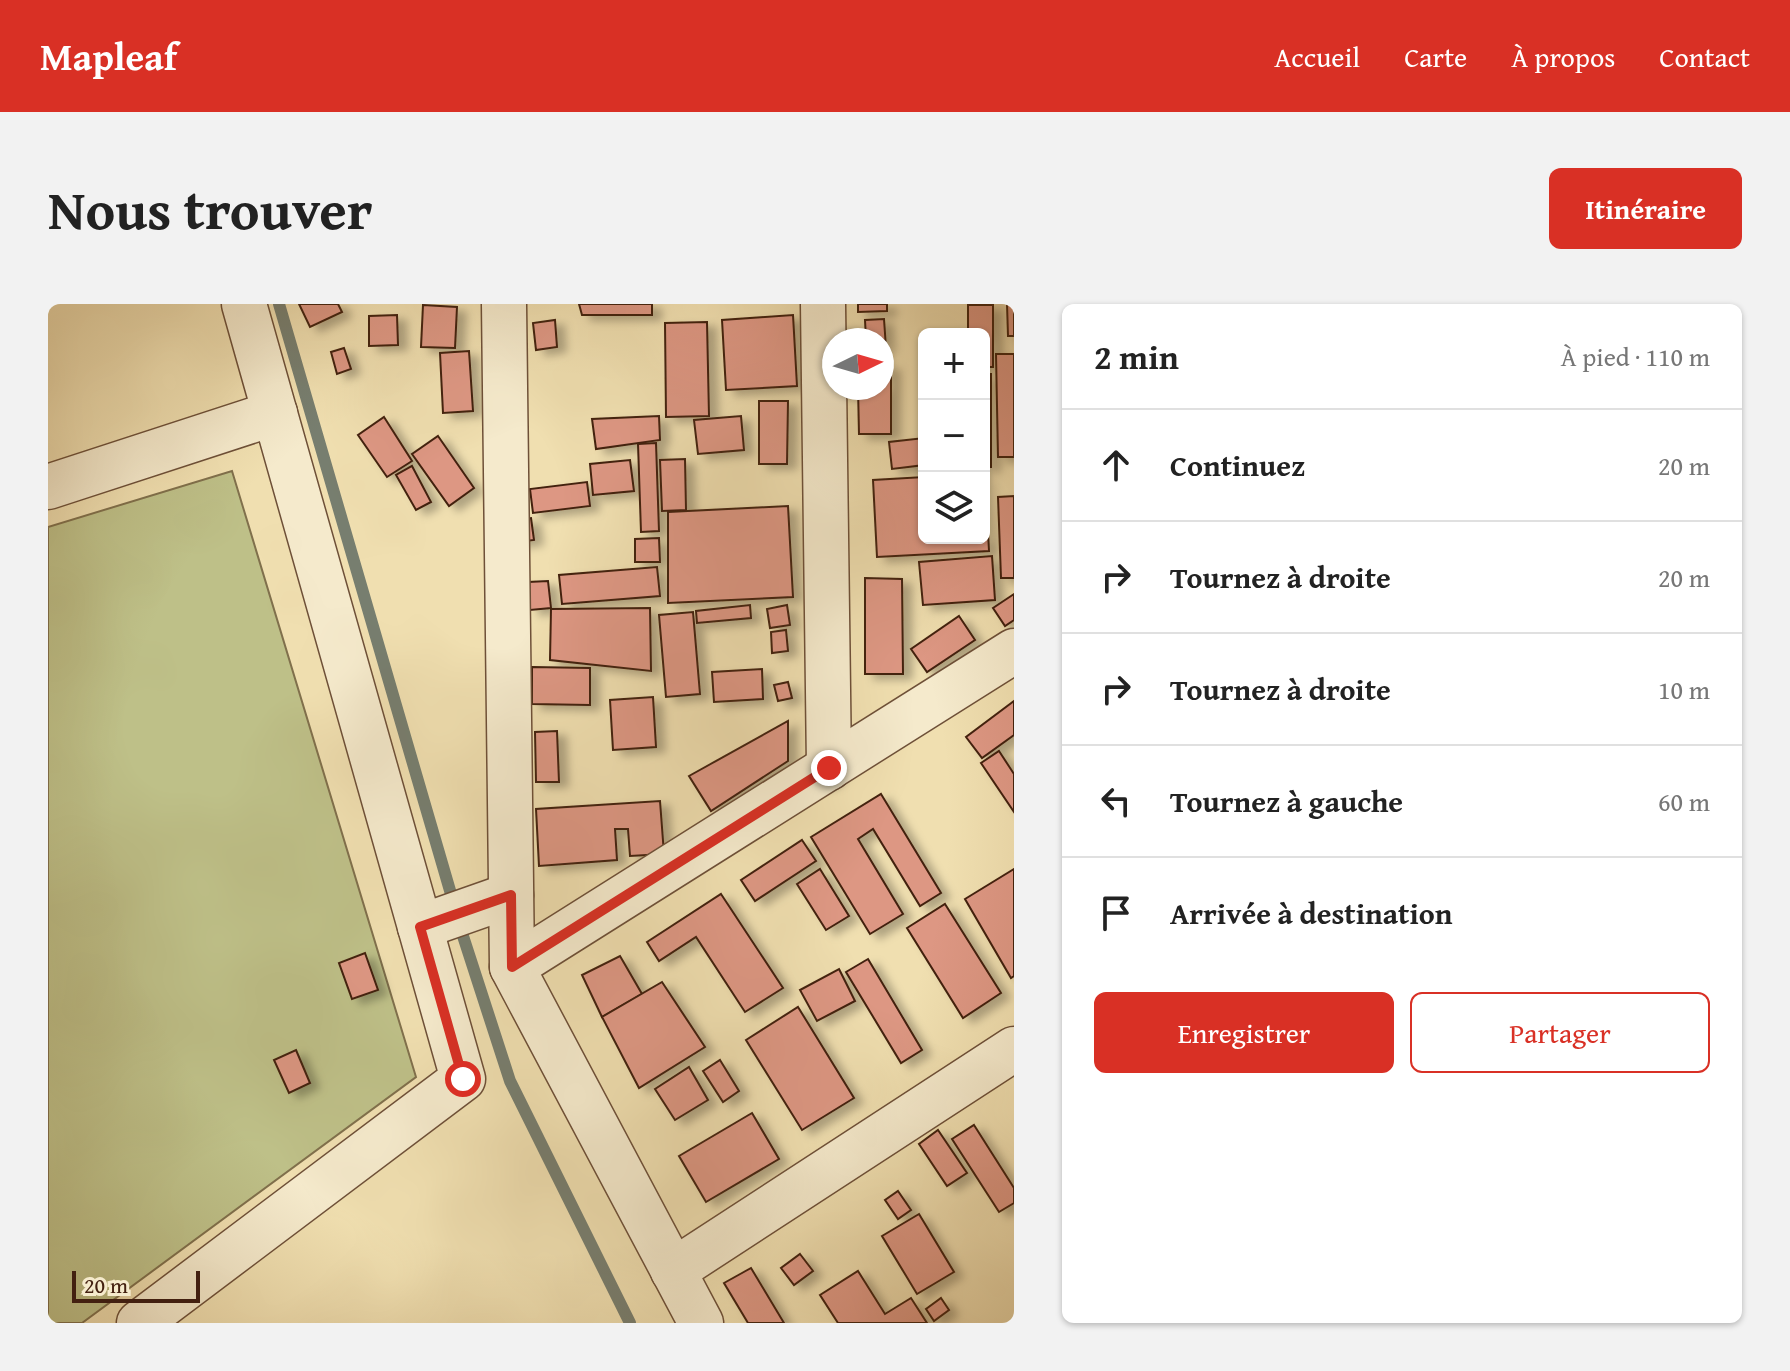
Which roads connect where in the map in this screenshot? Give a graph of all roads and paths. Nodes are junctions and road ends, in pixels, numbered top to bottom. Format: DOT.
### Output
graph roads {
  1 [pos="244,304"];
  2 [pos="504,304"];
  3 [pos="823,304"];
  4 [pos="275,413"];
  5 [pos="48,487"];
  6 [pos="1014,651"];
  7 [pos="829,768"];
  8 [pos="511,895"];
  9 [pos="420,927"];
  10 [pos="512,967"];
  11 [pos="1014,1049"];
  12 [pos="673,1271"];
  13 [pos="139,1323"];
  14 [pos="701,1323"];
  1 -- 4 [label="street"];
  2 -- 8 [label="street"];
  3 -- 7 [label="street"];
  4 -- 5 [label="street"];
  4 -- 9 [label="street"];
  6 -- 7 [label="street"];
  7 -- 10 [label="street"];
  8 -- 9 [label="street"];
  8 -- 10 [label="street"];
  9 -- 13 [label="street"];
  10 -- 12 [label="street"];
  11 -- 12 [label="street"];
  12 -- 14 [label="street"];
}
